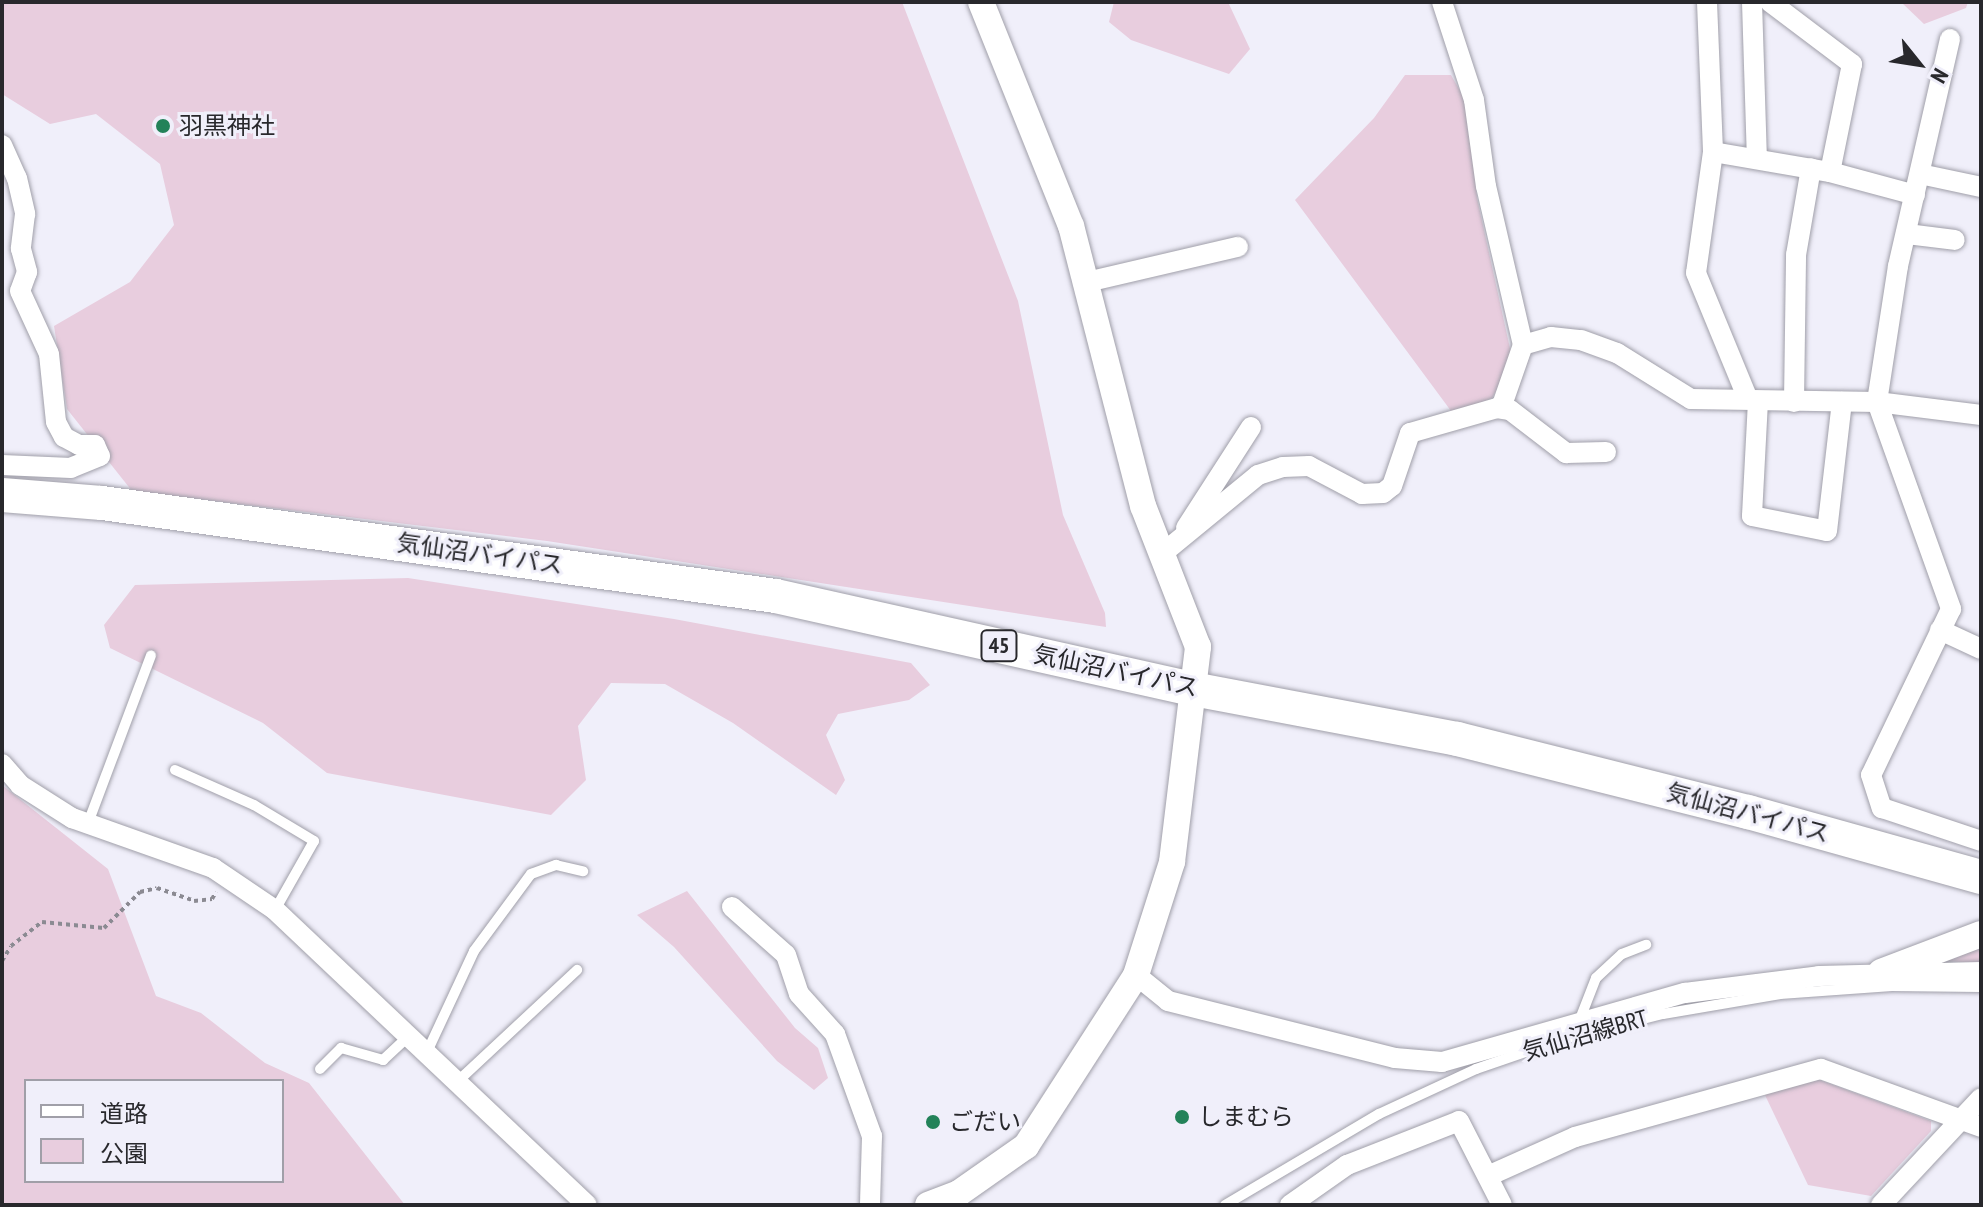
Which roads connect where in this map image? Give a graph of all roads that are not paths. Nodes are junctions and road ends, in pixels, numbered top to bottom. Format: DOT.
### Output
graph roads {
  1 [pos="981,2"];
  2 [pos="1442,2"];
  3 [pos="1707,2"];
  4 [pos="1752,2"];
  5 [pos="1770,2"];
  6 [pos="1950,39"];
  7 [pos="2,145"];
  8 [pos="1713,152"];
  9 [pos="1757,157"];
  10 [pos="1820,170"];
  11 [pos="1920,174"];
  12 [pos="1981,187"];
  13 [pos="1915,195"];
  14 [pos="1907,234"];
  15 [pos="1955,240"];
  16 [pos="1238,247"];
  17 [pos="1087,282"];
  18 [pos="1523,345"];
  19 [pos="1753,400"];
  20 [pos="1794,402"];
  21 [pos="1842,402"];
  22 [pos="1877,402"];
  23 [pos="1501,408"];
  24 [pos="1981,415"];
  25 [pos="1251,427"];
  26 [pos="1606,452"];
  27 [pos="2,465"];
  28 [pos="2,495"];
  29 [pos="1172,546"];
  30 [pos="1940,630"];
  31 [pos="1981,649"];
  32 [pos="151,655"];
  33 [pos="1193,689"];
  34 [pos="2,764"];
  35 [pos="175,770"];
  36 [pos="88,823"];
  37 [pos="1981,841"];
  38 [pos="583,871"];
  39 [pos="1981,877"];
  40 [pos="732,907"];
  41 [pos="275,910"];
  42 [pos="1981,934"];
  43 [pos="1646,945"];
  44 [pos="577,970"];
  45 [pos="1881,972"];
  46 [pos="1981,972"];
  47 [pos="1136,975"];
  48 [pos="1981,987"];
  49 [pos="1580,1019"];
  50 [pos="410,1035"];
  51 [pos="427,1052"];
  52 [pos="320,1069"];
  53 [pos="458,1081"];
  54 [pos="1981,1098"];
  55 [pos="1957,1119"];
  56 [pos="1981,1127"];
  57 [pos="1488,1176"];
  58 [pos="587,1205"];
  59 [pos="870,1205"];
  60 [pos="928,1205"];
  61 [pos="1225,1205"];
  62 [pos="1290,1205"];
  63 [pos="1502,1205"];
  64 [pos="1881,1205"];
  1 -- 17 [label="street"];
  2 -- 18 [label="street"];
  3 -- 8 [label="street"];
  4 -- 9 [label="street"];
  5 -- 10 [label="street"];
  6 -- 11 [label="street"];
  7 -- 27 [label="street"];
  8 -- 9 [label="street"];
  8 -- 19 [label="street"];
  9 -- 10 [label="street"];
  10 -- 13 [label="street"];
  10 -- 20 [label="street"];
  11 -- 12 [label="street"];
  11 -- 13 [label="street"];
  13 -- 14 [label="street"];
  14 -- 15 [label="street"];
  14 -- 22 [label="street"];
  16 -- 17 [label="street"];
  17 -- 29 [label="street"];
  18 -- 19 [label="street"];
  18 -- 23 [label="street"];
  19 -- 20 [label="street"];
  19 -- 21 [label="street"];
  20 -- 21 [label="street"];
  21 -- 22 [label="street"];
  22 -- 24 [label="street"];
  22 -- 30 [label="street"];
  23 -- 26 [label="street"];
  23 -- 29 [label="street"];
  25 -- 29 [label="street"];
  28 -- 33 [label="highway, 気仙沼バイパス / 45"];
  29 -- 33 [label="street"];
  30 -- 31 [label="street"];
  30 -- 37 [label="street"];
  32 -- 36 [label="lane"];
  33 -- 39 [label="highway, 気仙沼バイパス / 45"];
  33 -- 47 [label="street"];
  34 -- 36 [label="street"];
  35 -- 41 [label="lane"];
  36 -- 41 [label="street"];
  38 -- 51 [label="lane"];
  40 -- 59 [label="street"];
  41 -- 50 [label="street"];
  42 -- 45 [label="street"];
  43 -- 49 [label="lane"];
  44 -- 53 [label="lane"];
  45 -- 46 [label="street"];
  45 -- 49 [label="street"];
  47 -- 49 [label="street"];
  47 -- 60 [label="street"];
  48 -- 61 [label="lane, 気仙沼線BRT"];
  50 -- 51 [label="street"];
  50 -- 52 [label="lane"];
  51 -- 53 [label="street"];
  53 -- 58 [label="street"];
  54 -- 55 [label="street"];
  55 -- 56 [label="street"];
  55 -- 57 [label="street"];
  55 -- 64 [label="street"];
  57 -- 62 [label="street"];
  57 -- 63 [label="street"];
}
